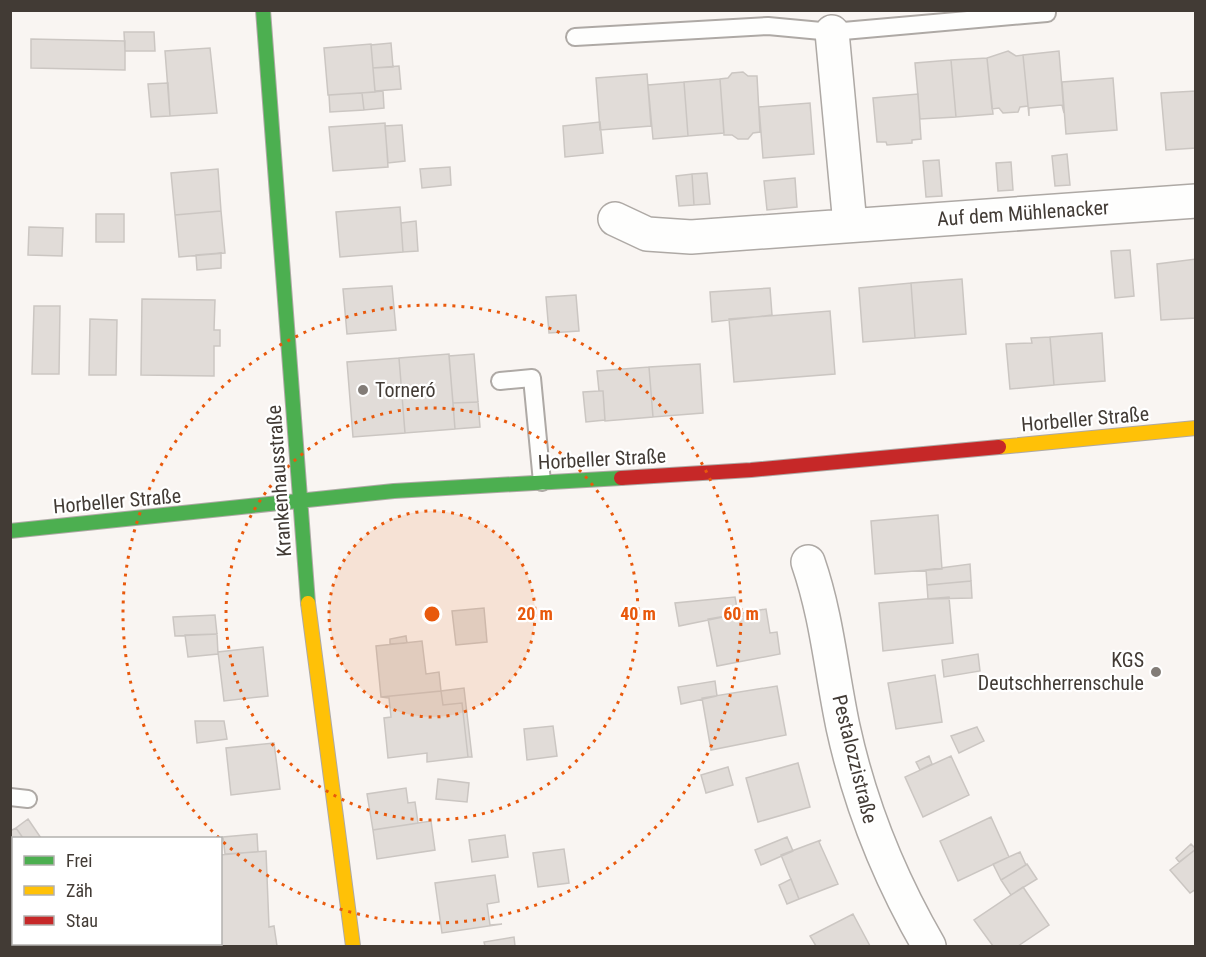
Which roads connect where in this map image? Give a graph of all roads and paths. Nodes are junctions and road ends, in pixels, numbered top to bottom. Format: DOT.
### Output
graph roads {
  1 [pos="263,10"];
  2 [pos="1047,13"];
  3 [pos="832,32"];
  4 [pos="575,37"];
  5 [pos="1196,201"];
  6 [pos="615,219"];
  7 [pos="850,225"];
  8 [pos="500,381"];
  9 [pos="1196,428"];
  10 [pos="542,482"];
  11 [pos="298,501"];
  12 [pos="10,531"];
  13 [pos="808,562"];
  14 [pos="10,797"];
  15 [pos="28,799"];
  16 [pos="354,946"];
  17 [pos="929,946"];
  1 -- 11 [label="street, Krankenhausstraße"];
  2 -- 3 [label="lane"];
  3 -- 4 [label="lane"];
  3 -- 7 [label="street"];
  5 -- 7 [label="street, Auf dem Mühlenacker"];
  6 -- 7 [label="street, Auf dem Mühlenacker"];
  8 -- 10 [label="lane"];
  9 -- 10 [label="street, Horbeller Straße"];
  10 -- 11 [label="street, Horbeller Straße"];
  11 -- 12 [label="street, Horbeller Straße"];
  11 -- 16 [label="street, Krankenhausstraße"];
  13 -- 17 [label="street, Pestalozzistraße"];
  14 -- 15 [label="lane"];
}
